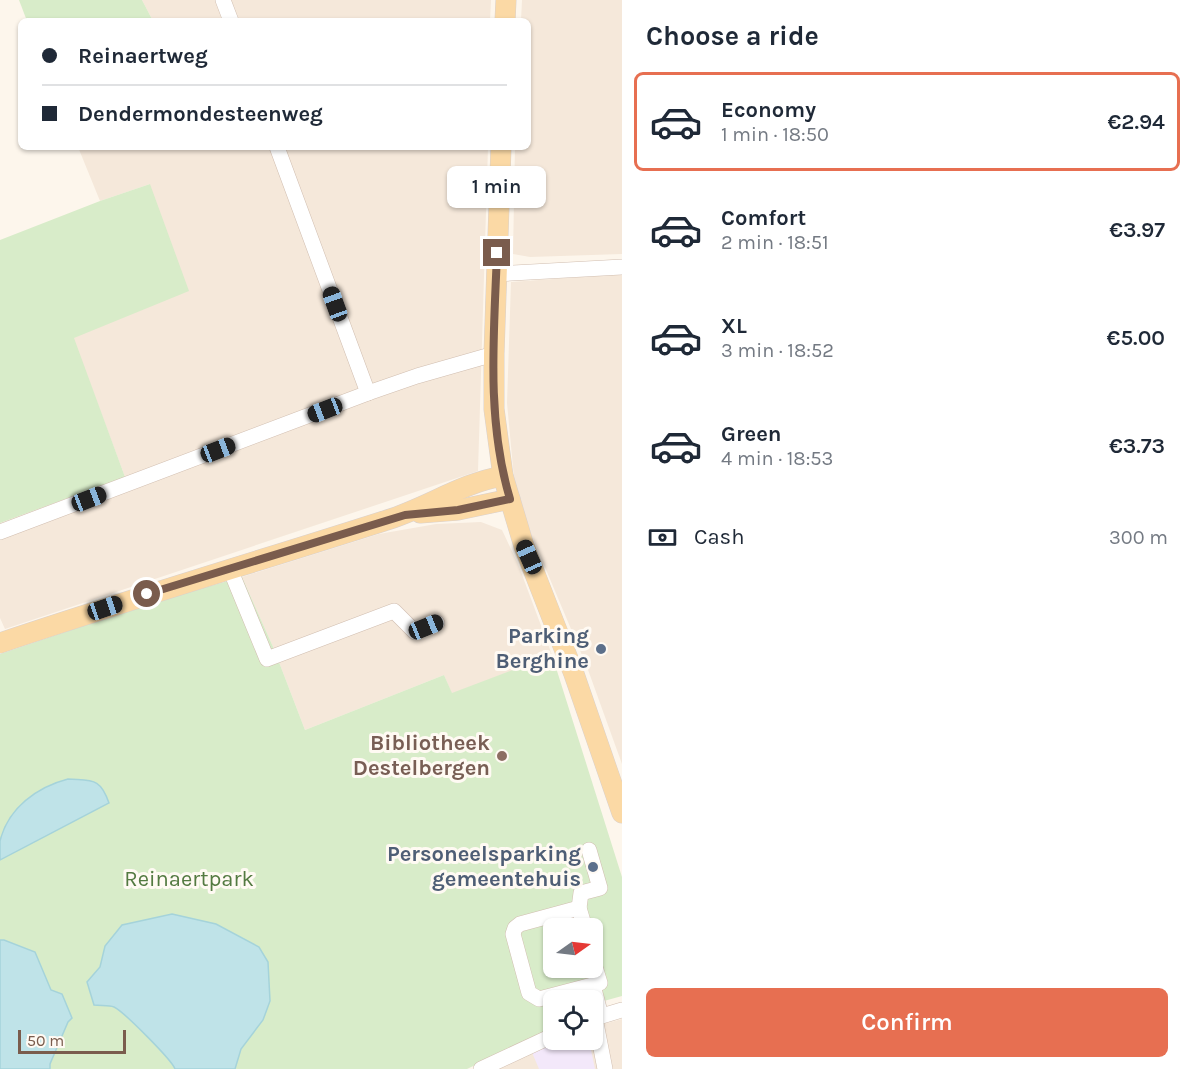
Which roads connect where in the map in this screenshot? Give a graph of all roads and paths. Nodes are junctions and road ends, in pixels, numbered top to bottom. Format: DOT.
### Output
graph roads {
  1 [pos="223,0"];
  2 [pos="506,0"];
  3 [pos="230,18"];
  4 [pos="505,18"];
  5 [pos="278,150"];
  6 [pos="501,150"];
  7 [pos="622,267"];
  8 [pos="496,274"];
  9 [pos="494,354"];
  10 [pos="368,393"];
  11 [pos="497,477"];
  12 [pos="503,500"];
  13 [pos="405,515"];
  14 [pos="0,532"];
  15 [pos="230,569"];
  16 [pos="437,623"];
  17 [pos="0,643"];
  18 [pos="622,813"];
  19 [pos="588,850"];
  20 [pos="579,908"];
  21 [pos="582,918"];
  22 [pos="598,978"];
  23 [pos="593,986"];
  24 [pos="593,990"];
  25 [pos="622,1010"];
  26 [pos="603,1016"];
  27 [pos="543,1040"];
  28 [pos="602,1050"];
  29 [pos="481,1069"];
  30 [pos="605,1069"];
  1 -- 3 [label="street"];
  2 -- 4 [label="main road"];
  5 -- 10 [label="street"];
  6 -- 8 [label="main road"];
  7 -- 8 [label="street"];
  8 -- 9 [label="main road"];
  9 -- 10 [label="street"];
  9 -- 11 [label="main road"];
  10 -- 14 [label="street"];
  11 -- 12 [label="main road"];
  11 -- 13 [label="main road"];
  12 -- 13 [label="main road"];
  12 -- 18 [label="main road"];
  13 -- 15 [label="main road"];
  15 -- 16 [label="street"];
  15 -- 17 [label="main road"];
  19 -- 20 [label="street"];
  20 -- 21 [label="street"];
  20 -- 23 [label="street"];
  22 -- 23 [label="street"];
  23 -- 24 [label="street"];
  25 -- 26 [label="street"];
  27 -- 29 [label="street"];
  28 -- 30 [label="street"];
}
